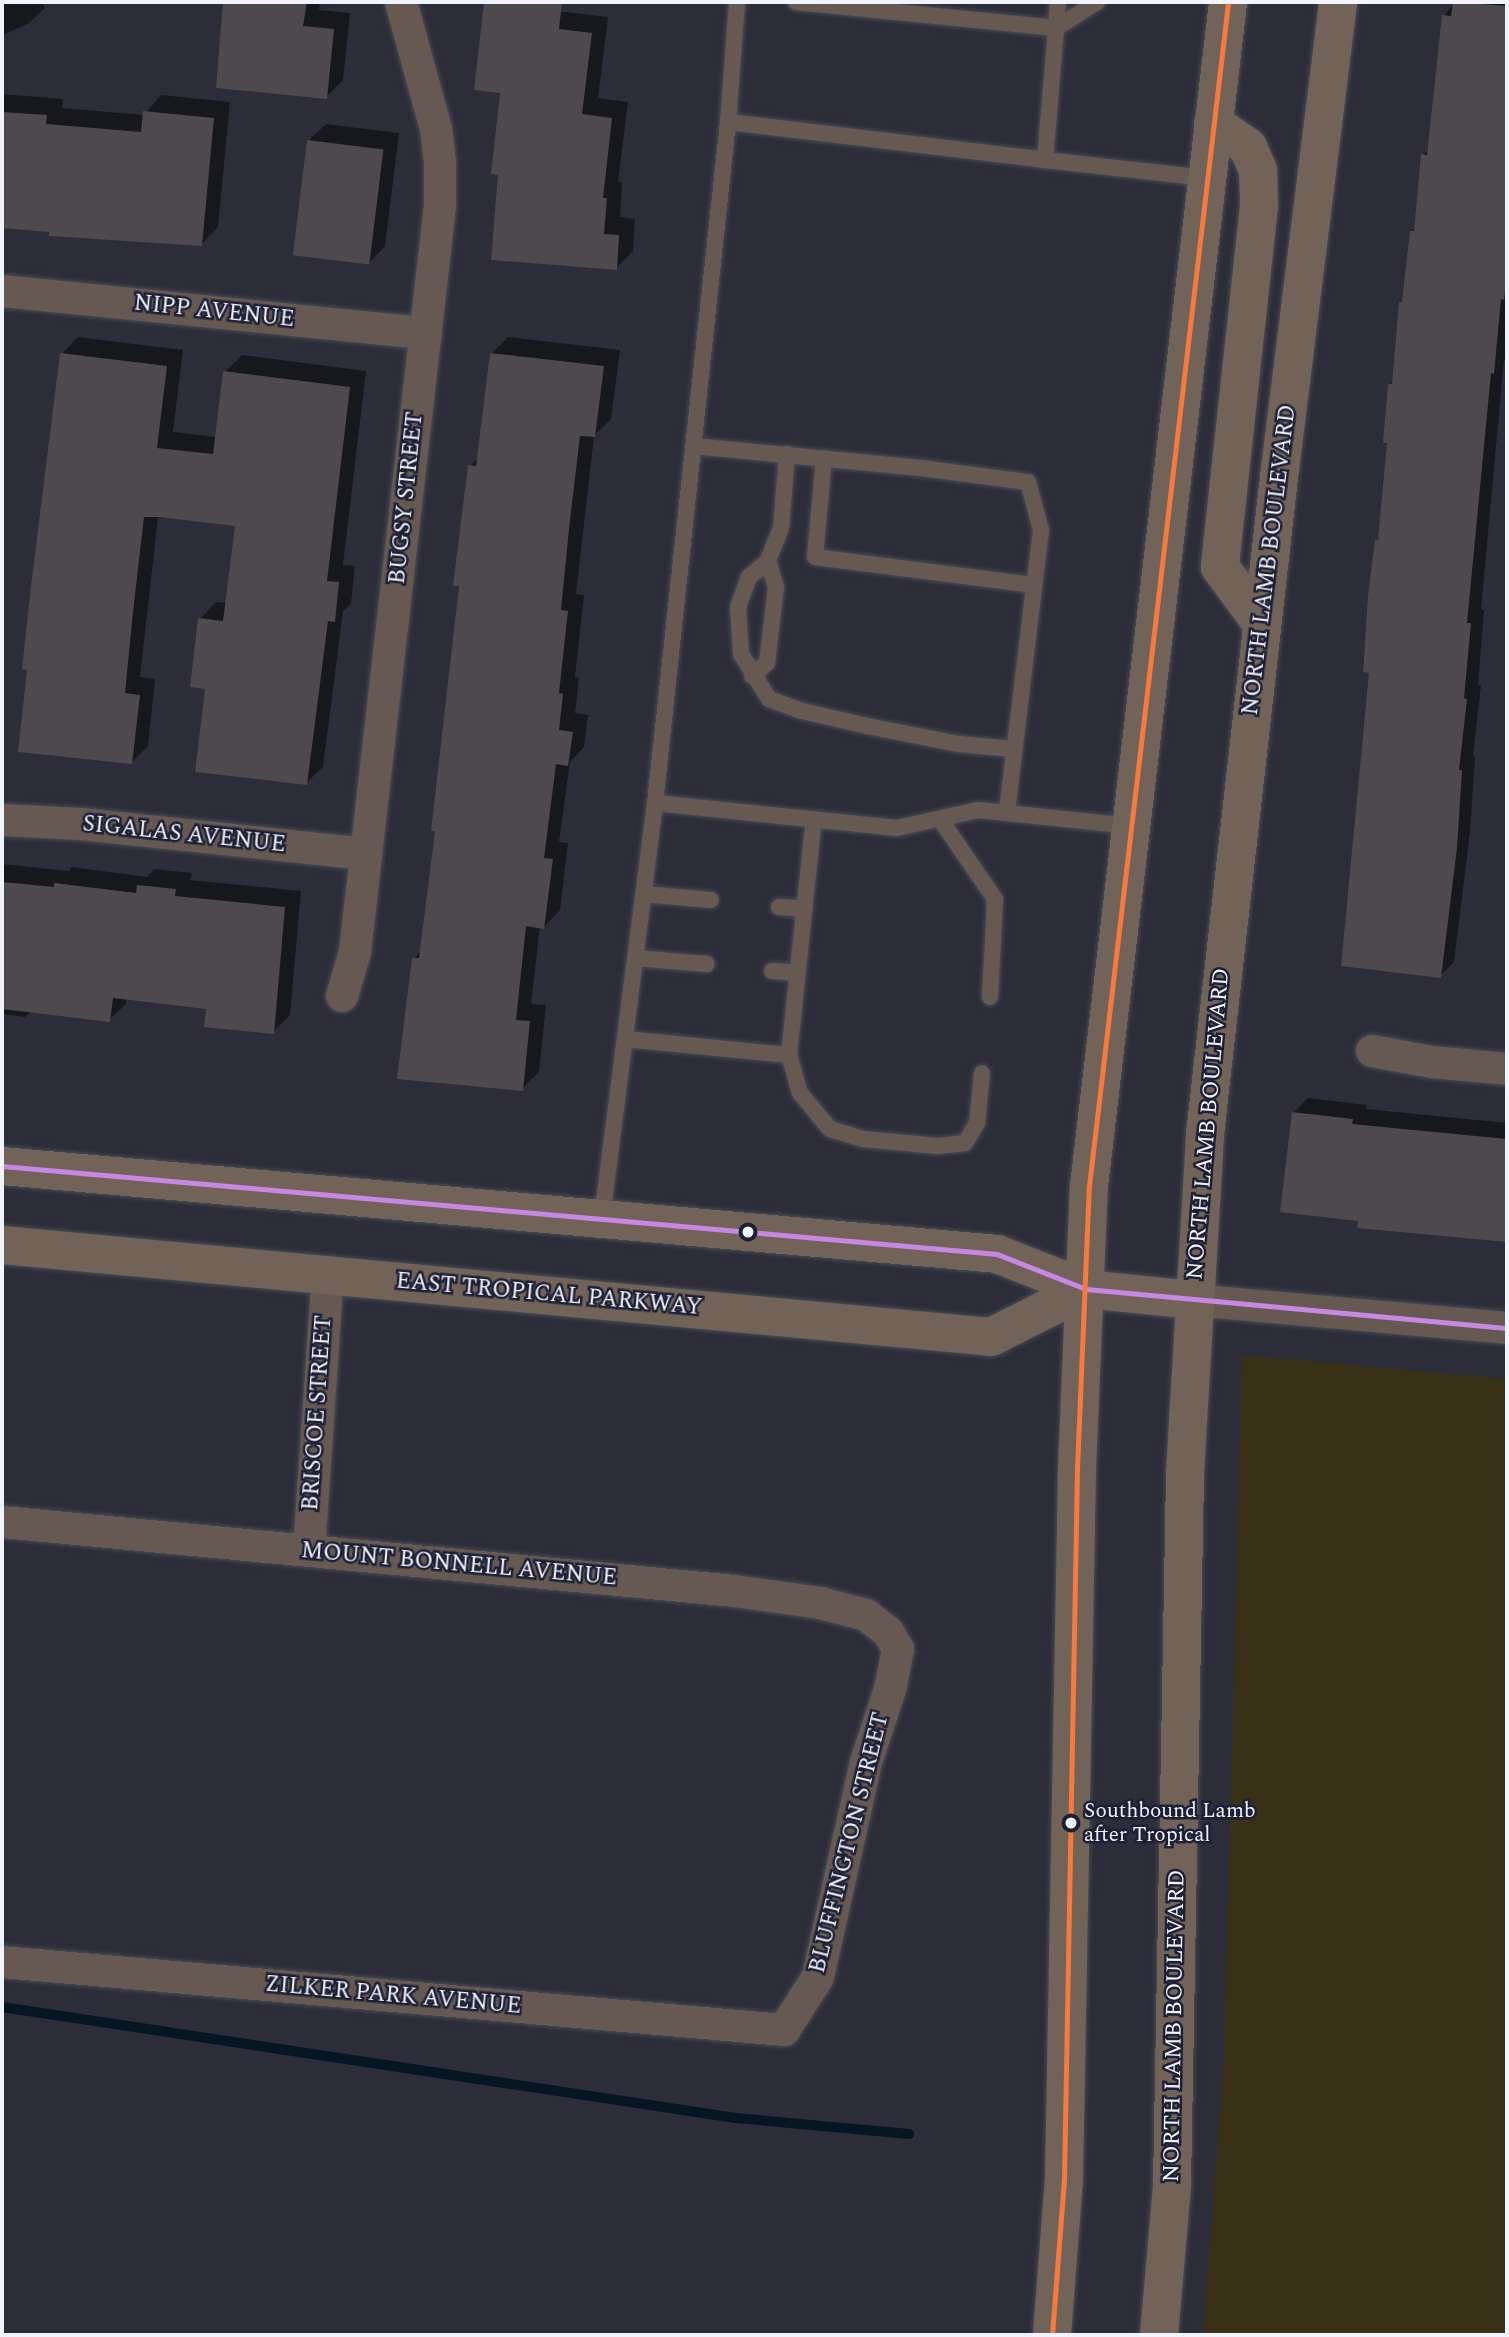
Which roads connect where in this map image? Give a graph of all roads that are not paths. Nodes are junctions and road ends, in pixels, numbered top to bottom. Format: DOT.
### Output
graph roads {
  1 [pos="401,2"];
  2 [pos="737,2"];
  3 [pos="796,2"];
  4 [pos="1058,2"];
  5 [pos="1097,2"];
  6 [pos="1228,2"];
  7 [pos="1338,2"];
  8 [pos="840,4"];
  9 [pos="1056,28"];
  10 [pos="728,122"];
  11 [pos="1213,123"];
  12 [pos="1045,160"];
  13 [pos="1206,178"];
  14 [pos="2,294"];
  15 [pos="426,332"];
  16 [pos="693,446"];
  17 [pos="787,454"];
  18 [pos="824,458"];
  19 [pos="768,561"];
  20 [pos="1034,585"];
  21 [pos="1262,624"];
  22 [pos="752,676"];
  23 [pos="1013,749"];
  24 [pos="655,803"];
  25 [pos="1007,813"];
  26 [pos="814,819"];
  27 [pos="940,819"];
  28 [pos="2,820"];
  29 [pos="1129,826"];
  30 [pos="366,854"];
  31 [pos="643,894"];
  32 [pos="711,900"];
  33 [pos="779,907"];
  34 [pos="805,909"];
  35 [pos="635,958"];
  36 [pos="706,964"];
  37 [pos="772,971"];
  38 [pos="798,973"];
  39 [pos="342,996"];
  40 [pos="990,997"];
  41 [pos="625,1039"];
  42 [pos="1372,1051"];
  43 [pos="789,1055"];
  44 [pos="1507,1069"];
  45 [pos="982,1073"];
  46 [pos="2,1166"];
  47 [pos="602,1217"];
  48 [pos="2,1245"];
  49 [pos="328,1274"];
  50 [pos="1086,1289"];
  51 [pos="1193,1300"];
  52 [pos="1507,1328"];
  53 [pos="2,1522"];
  54 [pos="309,1551"];
  55 [pos="898,1649"];
  56 [pos="2,1962"];
  57 [pos="784,2031"];
  58 [pos="1052,2335"];
  59 [pos="1159,2335"];
  1 -- 15 [label="street, BUGSY STREET"];
  2 -- 10 [label="lane"];
  3 -- 8 [label="lane"];
  4 -- 9 [label="lane"];
  5 -- 9 [label="lane"];
  6 -- 11 [label="main road"];
  7 -- 21 [label="main road, NORTH LAMB BOULEVARD"];
  8 -- 9 [label="lane"];
  9 -- 12 [label="lane"];
  10 -- 12 [label="lane"];
  10 -- 16 [label="lane"];
  11 -- 13 [label="main road"];
  11 -- 21 [label="main road"];
  12 -- 13 [label="lane"];
  13 -- 29 [label="main road"];
  14 -- 15 [label="street, NIPP AVENUE"];
  15 -- 30 [label="street, BUGSY STREET"];
  16 -- 17 [label="lane"];
  16 -- 24 [label="lane"];
  17 -- 18 [label="lane"];
  17 -- 19 [label="lane"];
  18 -- 20 [label="lane"];
  18 -- 20 [label="lane"];
  19 -- 22 [label="lane"];
  19 -- 22 [label="lane"];
  20 -- 23 [label="lane"];
  21 -- 51 [label="main road, NORTH LAMB BOULEVARD"];
  22 -- 23 [label="lane"];
  23 -- 25 [label="lane"];
  24 -- 26 [label="lane"];
  24 -- 31 [label="lane"];
  25 -- 27 [label="lane"];
  25 -- 29 [label="lane"];
  26 -- 27 [label="lane"];
  26 -- 34 [label="lane"];
  27 -- 40 [label="lane"];
  28 -- 30 [label="street, SIGALAS AVENUE"];
  29 -- 50 [label="main road"];
  30 -- 39 [label="street, BUGSY STREET"];
  31 -- 32 [label="lane"];
  31 -- 35 [label="lane"];
  33 -- 34 [label="lane"];
  34 -- 38 [label="lane"];
  35 -- 36 [label="lane"];
  35 -- 41 [label="lane"];
  37 -- 38 [label="lane"];
  38 -- 43 [label="lane"];
  41 -- 43 [label="lane"];
  41 -- 47 [label="lane"];
  42 -- 44 [label="street"];
  43 -- 45 [label="lane"];
  46 -- 47 [label="main road"];
  47 -- 50 [label="main road"];
  48 -- 49 [label="main road, EAST TROPICAL PARKWAY"];
  49 -- 50 [label="main road, EAST TROPICAL PARKWAY"];
  49 -- 54 [label="street, BRISCOE STREET"];
  50 -- 51 [label="main road"];
  50 -- 58 [label="main road"];
  51 -- 52 [label="street"];
  51 -- 59 [label="main road, NORTH LAMB BOULEVARD"];
  53 -- 54 [label="street, MOUNT BONNELL AVENUE"];
  54 -- 55 [label="street, MOUNT BONNELL AVENUE"];
  55 -- 57 [label="street, BLUFFINGTON STREET"];
  56 -- 57 [label="street, ZILKER PARK AVENUE"];
}
